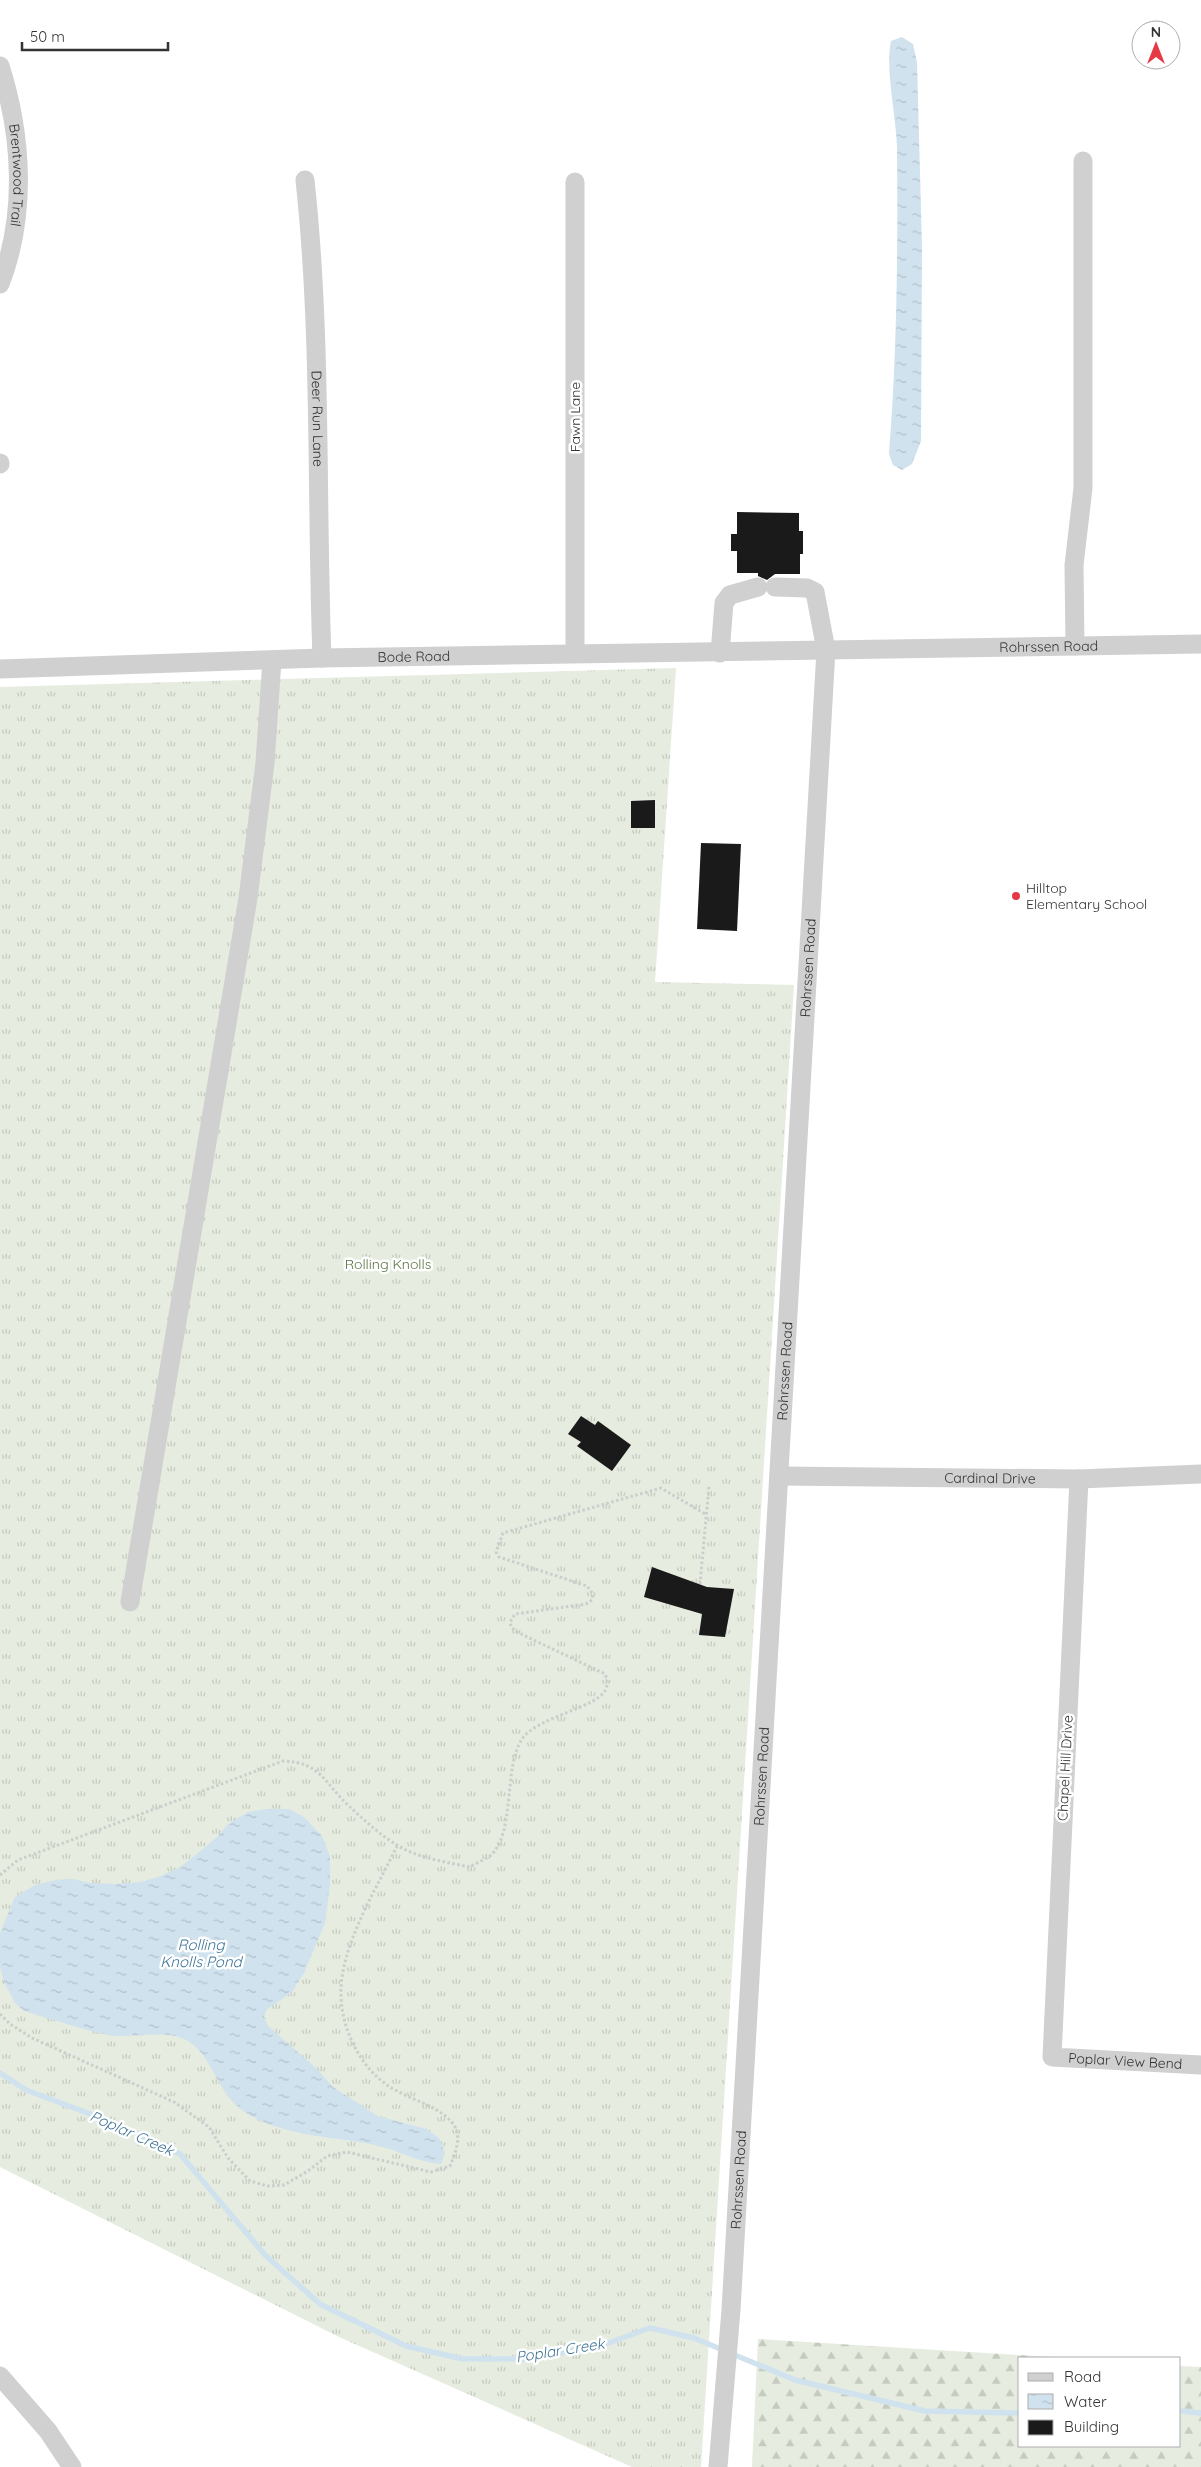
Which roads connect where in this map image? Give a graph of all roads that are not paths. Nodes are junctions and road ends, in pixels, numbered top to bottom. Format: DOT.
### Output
graph roads {
  1 [pos="0,66"];
  2 [pos="1084,162"];
  3 [pos="305,180"];
  4 [pos="576,182"];
  5 [pos="0,284"];
  6 [pos="1201,644"];
  7 [pos="1075,646"];
  8 [pos="826,650"];
  9 [pos="575,653"];
  10 [pos="720,653"];
  11 [pos="322,658"];
  12 [pos="272,660"];
  13 [pos="0,669"];
  14 [pos="1201,1474"];
  15 [pos="779,1476"];
  16 [pos="1079,1479"];
  17 [pos="130,1602"];
  18 [pos="1052,2057"];
  19 [pos="1201,2065"];
  20 [pos="0,2376"];
  21 [pos="72,2467"];
  22 [pos="718,2467"];
  1 -- 5 [label="street, Brentwood Trail"];
  2 -- 7 [label="street"];
  3 -- 11 [label="street, Deer Run Lane"];
  4 -- 9 [label="street, Fawn Lane"];
  6 -- 7 [label="street, Rohrssen Road"];
  7 -- 8 [label="street, Rohrssen Road"];
  8 -- 10 [label="street, Bode Road"];
  8 -- 10 [label="street"];
  8 -- 15 [label="street, Rohrssen Road"];
  9 -- 10 [label="street, Bode Road"];
  9 -- 11 [label="street, Bode Road"];
  11 -- 12 [label="street, Bode Road"];
  12 -- 13 [label="street, Bode Road"];
  12 -- 17 [label="street"];
  14 -- 16 [label="street, Cardinal Drive"];
  15 -- 16 [label="street, Cardinal Drive"];
  15 -- 22 [label="street, Rohrssen Road"];
  16 -- 18 [label="street, Chapel Hill Drive"];
  18 -- 19 [label="street, Poplar View Bend"];
  20 -- 21 [label="street"];
}
